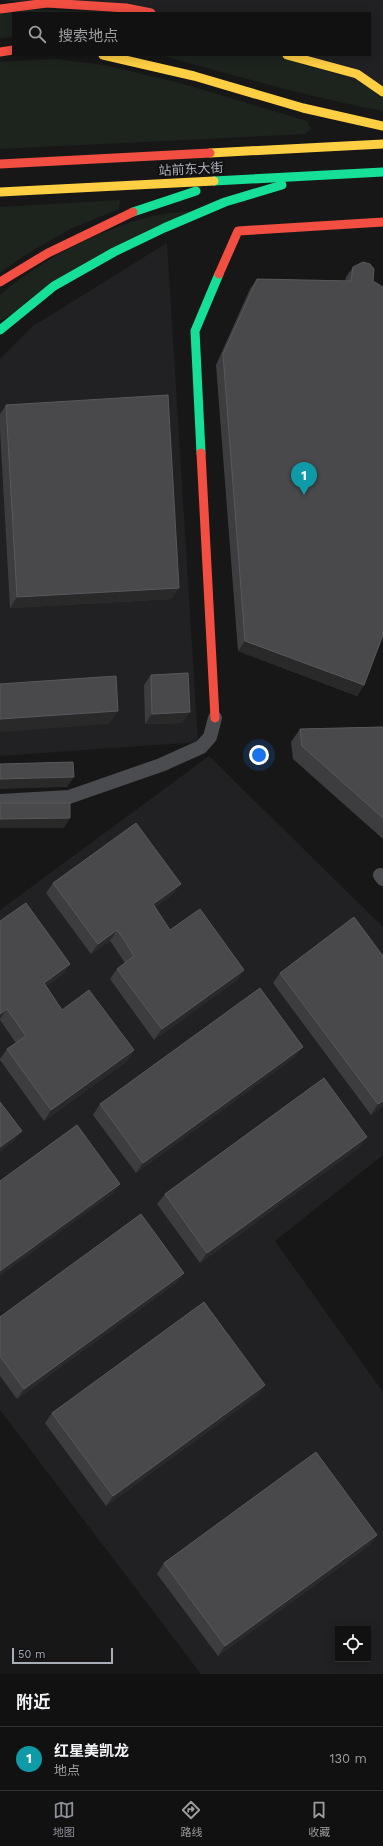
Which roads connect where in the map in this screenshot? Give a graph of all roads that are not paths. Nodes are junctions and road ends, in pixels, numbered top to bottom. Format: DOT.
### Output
graph roads {
  1 [pos="0,9"];
  2 [pos="146,12"];
  3 [pos="12,50"];
  4 [pos="0,52"];
  5 [pos="107,56"];
  6 [pos="291,56"];
  7 [pos="383,92"];
  8 [pos="383,126"];
  9 [pos="383,144"];
  10 [pos="0,164"];
  11 [pos="383,172"];
  12 [pos="336,174"];
  13 [pos="264,178"];
  14 [pos="0,192"];
  15 [pos="383,222"];
  16 [pos="0,282"];
  17 [pos="0,330"];
  18 [pos="215,718"];
  19 [pos="0,801"];
  1 -- 2 [label="main road"];
  3 -- 4 [label="main road"];
  5 -- 8 [label="main road"];
  6 -- 7 [label="main road"];
  9 -- 10 [label="main road, 站前东大街"];
  11 -- 12 [label="main road, 站前东大街"];
  12 -- 13 [label="main road, 站前东大街"];
  12 -- 17 [label="main road"];
  13 -- 14 [label="main road, 站前东大街"];
  13 -- 16 [label="main road"];
  15 -- 18 [label="main road"];
  18 -- 19 [label="street"];
}
